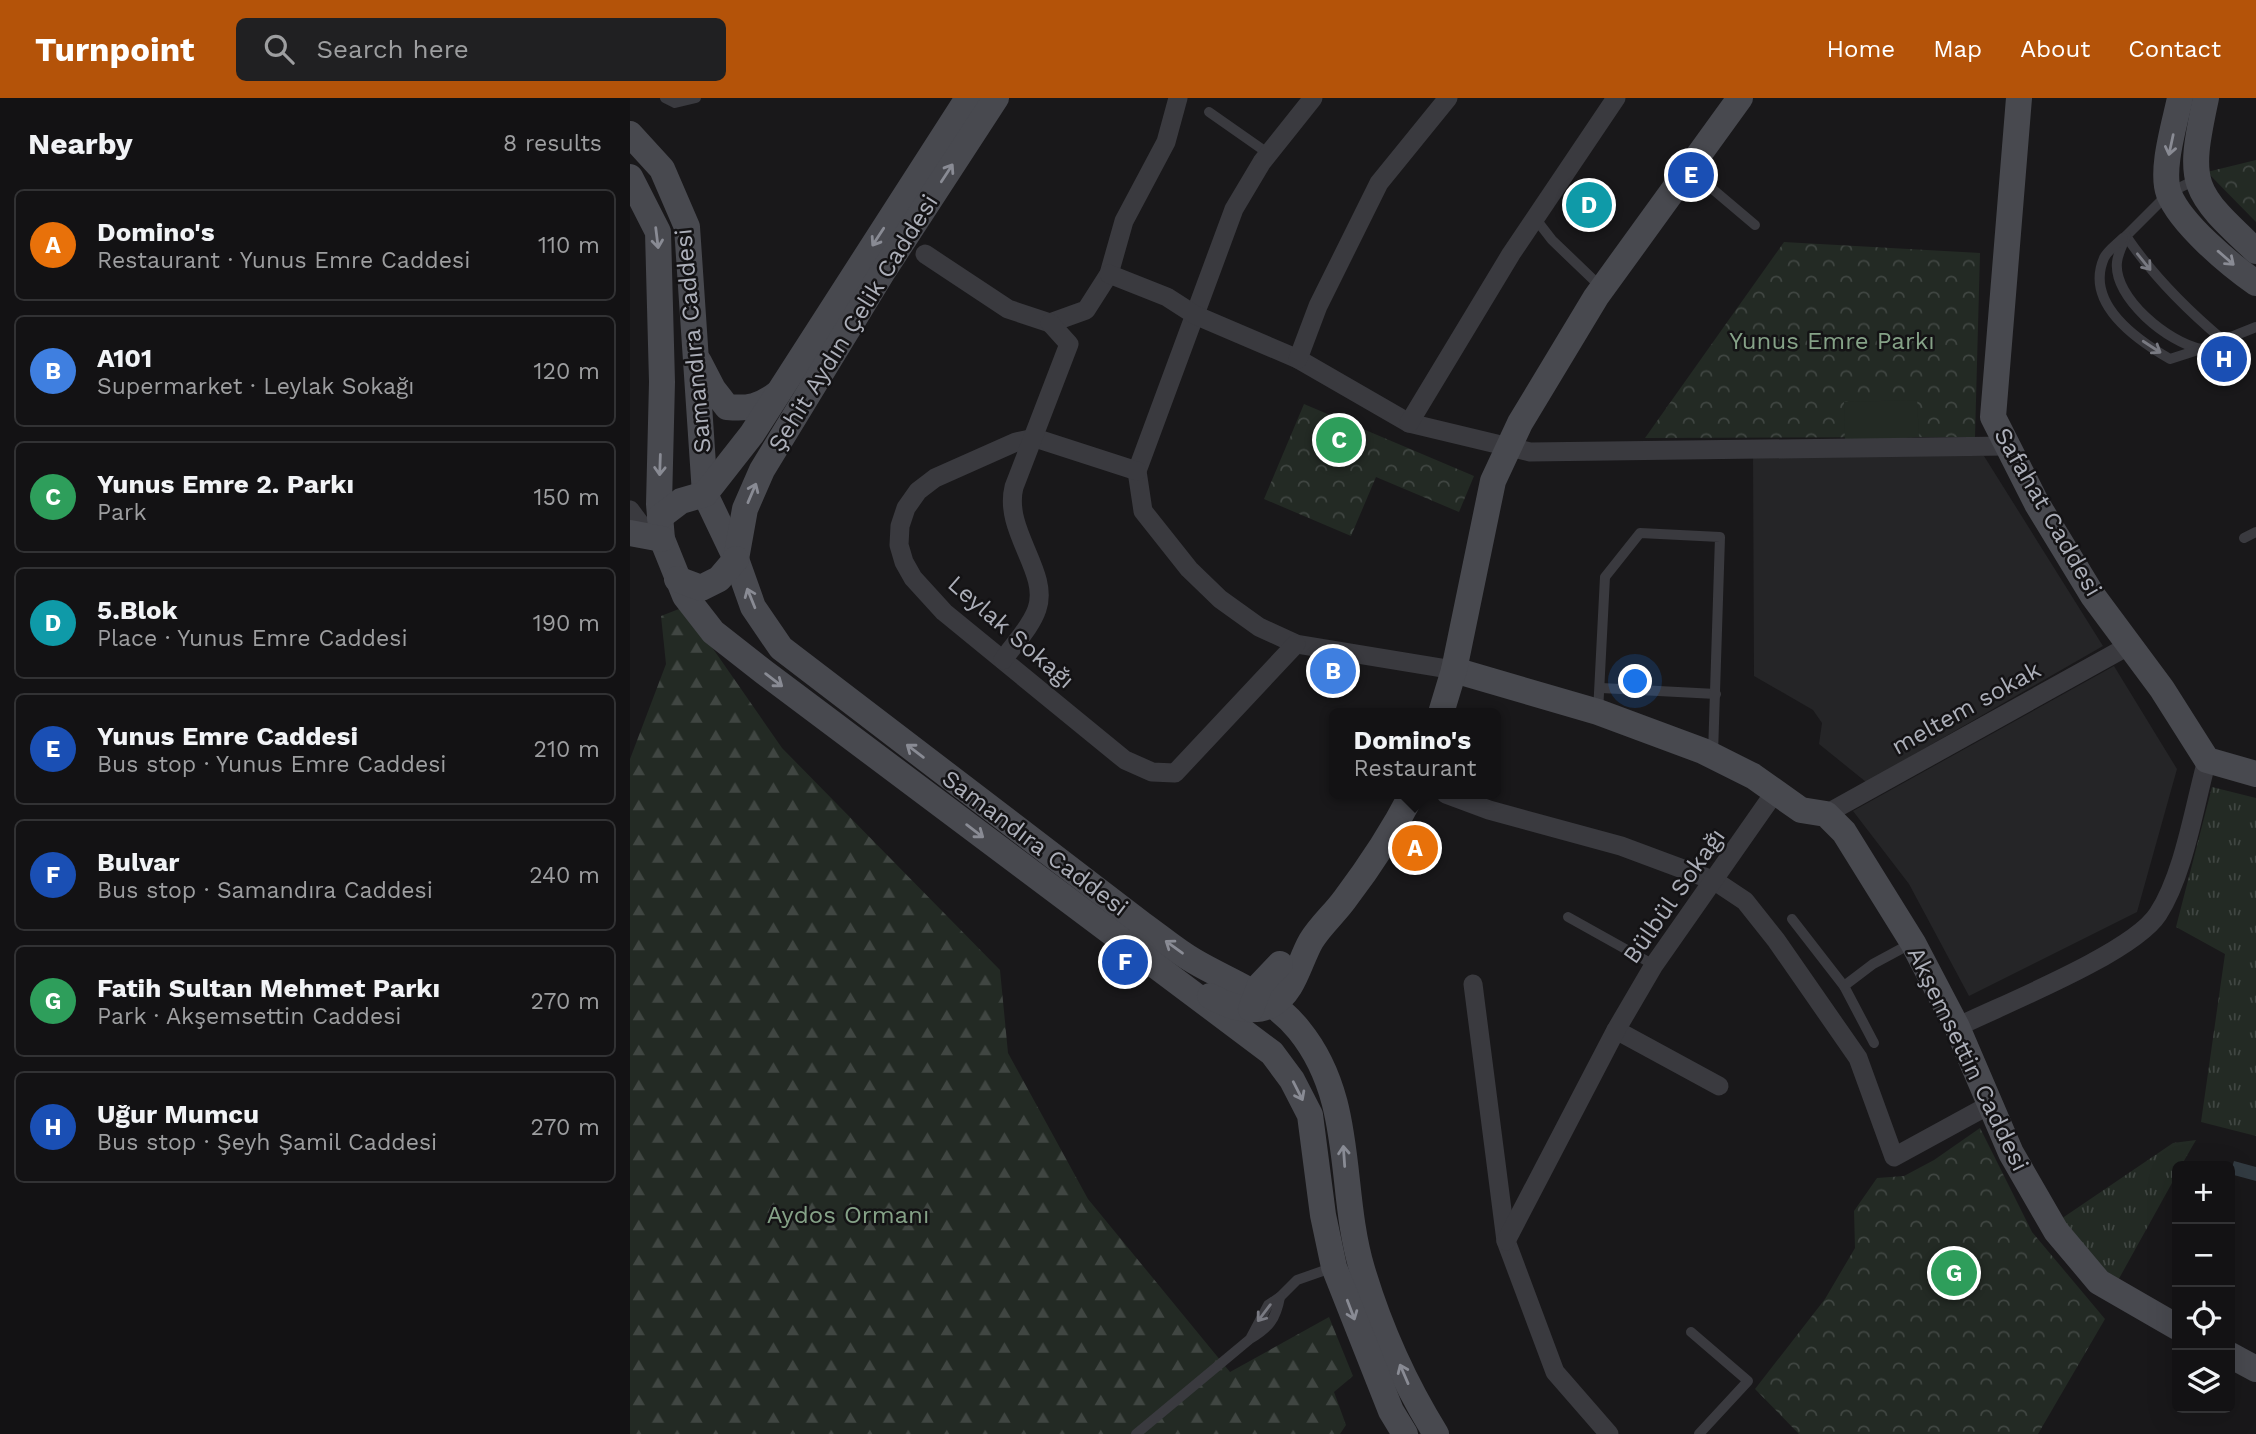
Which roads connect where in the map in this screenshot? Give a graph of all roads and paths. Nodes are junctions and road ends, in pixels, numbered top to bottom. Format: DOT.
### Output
graph roads {
  1 [pos="665,98"];
  2 [pos="696,98"];
  3 [pos="968,98"];
  4 [pos="996,98"];
  5 [pos="1178,98"];
  6 [pos="1314,98"];
  7 [pos="1448,98"];
  8 [pos="1616,98"];
  9 [pos="1740,98"];
  10 [pos="2019,98"];
  11 [pos="2180,98"];
  12 [pos="2206,98"];
  13 [pos="1209,112"];
  14 [pos="630,134"];
  15 [pos="1269,154"];
  16 [pos="1689,170"];
  17 [pos="630,177"];
  18 [pos="2196,179"];
  19 [pos="2169,193"];
  20 [pos="1535,218"];
  21 [pos="1755,225"];
  22 [pos="2126,236"];
  23 [pos="2256,251"];
  24 [pos="925,254"];
  25 [pos="1109,274"];
  26 [pos="2256,282"];
  27 [pos="1603,289"];
  28 [pos="1195,315"];
  29 [pos="1050,323"];
  30 [pos="2256,327"];
  31 [pos="2223,340"];
  32 [pos="2201,349"];
  33 [pos="695,354"];
  34 [pos="1298,359"];
  35 [pos="779,392"];
  36 [pos="1409,423"];
  37 [pos="1035,438"];
  38 [pos="2007,446"];
  39 [pos="1509,447"];
  40 [pos="1138,471"];
  41 [pos="705,494"];
  42 [pos="630,510"];
  43 [pos="651,531"];
  44 [pos="2256,533"];
  45 [pos="2245,538"];
  46 [pos="736,559"];
  47 [pos="677,579"];
  48 [pos="1296,644"];
  49 [pos="2130,645"];
  50 [pos="1003,660"];
  51 [pos="1454,670"];
  52 [pos="1716,694"];
  53 [pos="1600,700"];
  54 [pos="1443,708"];
  55 [pos="1713,757"];
  56 [pos="2207,760"];
  57 [pos="2256,774"];
  58 [pos="1775,792"];
  59 [pos="1409,799"];
  60 [pos="1460,799"];
  61 [pos="1826,814"];
  62 [pos="1715,881"];
  63 [pos="1569,917"];
  64 [pos="1792,919"];
  65 [pos="1913,943"];
  66 [pos="1654,965"];
  67 [pos="1156,967"];
  68 [pos="1474,984"];
  69 [pos="1844,986"];
  70 [pos="1264,990"];
  71 [pos="1958,1027"];
  72 [pos="1616,1030"];
  73 [pos="1874,1043"];
  74 [pos="1272,1053"];
  75 [pos="1718,1086"];
  76 [pos="1991,1104"];
  77 [pos="1506,1241"];
  78 [pos="1334,1267"];
  79 [pos="2172,1324"];
  80 [pos="1691,1332"];
  81 [pos="2235,1358"];
  82 [pos="2256,1369"];
  83 [pos="1136,1434"];
  84 [pos="1405,1434"];
  85 [pos="1436,1434"];
  86 [pos="1609,1434"];
  87 [pos="1699,1434"];
  1 -- 2 [label="lane"];
  3 -- 35 [label="main road, Şehit Aydın Çelik Caddesi, one-way"];
  46 -- 4 [label="main road, Şehit Aydın Çelik Caddesi, one-way"];
  5 -- 25 [label="street"];
  6 -- 15 [label="street"];
  7 -- 34 [label="street"];
  8 -- 20 [label="street"];
  9 -- 16 [label="main road"];
  10 -- 38 [label="main road, Safahat Caddesi"];
  11 -- 19 [label="main road, one-way"];
  12 -- 18 [label="main road"];
  13 -- 15 [label="lane"];
  14 -- 33 [label="main road, Samandıra Caddesi"];
  15 -- 28 [label="street"];
  16 -- 21 [label="lane"];
  16 -- 27 [label="main road"];
  17 -- 43 [label="main road, Samandıra Caddesi, one-way"];
  18 -- 19 [label="lane"];
  18 -- 23 [label="main road"];
  19 -- 22 [label="lane"];
  19 -- 26 [label="main road, one-way"];
  20 -- 27 [label="lane"];
  20 -- 36 [label="street"];
  22 -- 31 [label="lane, one-way"];
  22 -- 32 [label="lane"];
  22 -- 32 [label="lane, one-way"];
  24 -- 29 [label="street"];
  25 -- 28 [label="street"];
  25 -- 29 [label="street"];
  27 -- 39 [label="main road"];
  28 -- 34 [label="street"];
  28 -- 40 [label="street"];
  29 -- 37 [label="street"];
  30 -- 31 [label="lane"];
  31 -- 32 [label="lane"];
  33 -- 35 [label="main road, Şehit Aydın Çelik Caddesi"];
  33 -- 41 [label="main road, Samandıra Caddesi"];
  34 -- 36 [label="street"];
  35 -- 41 [label="main road, Şehit Aydın Çelik Caddesi"];
  36 -- 39 [label="street"];
  37 -- 40 [label="street"];
  37 -- 50 [label="street"];
  37 -- 50 [label="street, Leylak Sokağı"];
  38 -- 39 [label="street"];
  38 -- 49 [label="main road, Safahat Caddesi"];
  39 -- 51 [label="main road"];
  40 -- 48 [label="street"];
  41 -- 43 [label="main road, Şehit Aydın Çelik Caddesi"];
  41 -- 46 [label="main road, Samandıra Caddesi"];
  42 -- 43 [label="street"];
  43 -- 47 [label="main road, Samandıra Caddesi"];
  44 -- 45 [label="lane"];
  46 -- 47 [label="main road"];
  70 -- 46 [label="main road, Samandıra Caddesi, one-way"];
  47 -- 67 [label="main road, Samandıra Caddesi, one-way"];
  48 -- 50 [label="street, Leylak Sokağı"];
  48 -- 51 [label="street"];
  49 -- 56 [label="main road, Safahat Caddesi"];
  49 -- 61 [label="street, meltem sokak"];
  51 -- 53 [label="main road"];
  51 -- 54 [label="main road"];
  52 -- 53 [label="lane"];
  52 -- 53 [label="lane"];
  52 -- 55 [label="lane"];
  53 -- 55 [label="main road"];
  55 -- 58 [label="main road"];
  56 -- 57 [label="main road"];
  56 -- 71 [label="street"];
  58 -- 61 [label="main road"];
  58 -- 62 [label="street, Bülbül Sokağı"];
  59 -- 70 [label="main road"];
  60 -- 62 [label="street"];
  61 -- 65 [label="main road, Akşemsettin Caddesi"];
  62 -- 66 [label="street, Bülbül Sokağı"];
  62 -- 76 [label="street"];
  63 -- 66 [label="lane"];
  64 -- 69 [label="lane"];
  65 -- 69 [label="lane"];
  65 -- 71 [label="main road, Akşemsettin Caddesi"];
  66 -- 72 [label="street, Bülbül Sokağı"];
  67 -- 70 [label="main road"];
  67 -- 74 [label="main road, Samandıra Caddesi"];
  68 -- 77 [label="street"];
  69 -- 73 [label="lane"];
  70 -- 74 [label="main road"];
  85 -- 70 [label="main road, Samandıra Caddesi, one-way"];
  71 -- 76 [label="main road, Akşemsettin Caddesi"];
  72 -- 75 [label="street"];
  72 -- 77 [label="street, Bülbül Sokağı"];
  74 -- 78 [label="main road, Samandıra Caddesi, one-way"];
  76 -- 79 [label="main road, Akşemsettin Caddesi"];
  77 -- 86 [label="street"];
  78 -- 83 [label="lane"];
  78 -- 84 [label="main road, Samandıra Caddesi, one-way"];
  80 -- 87 [label="lane"];
  81 -- 82 [label="main road"];
}
